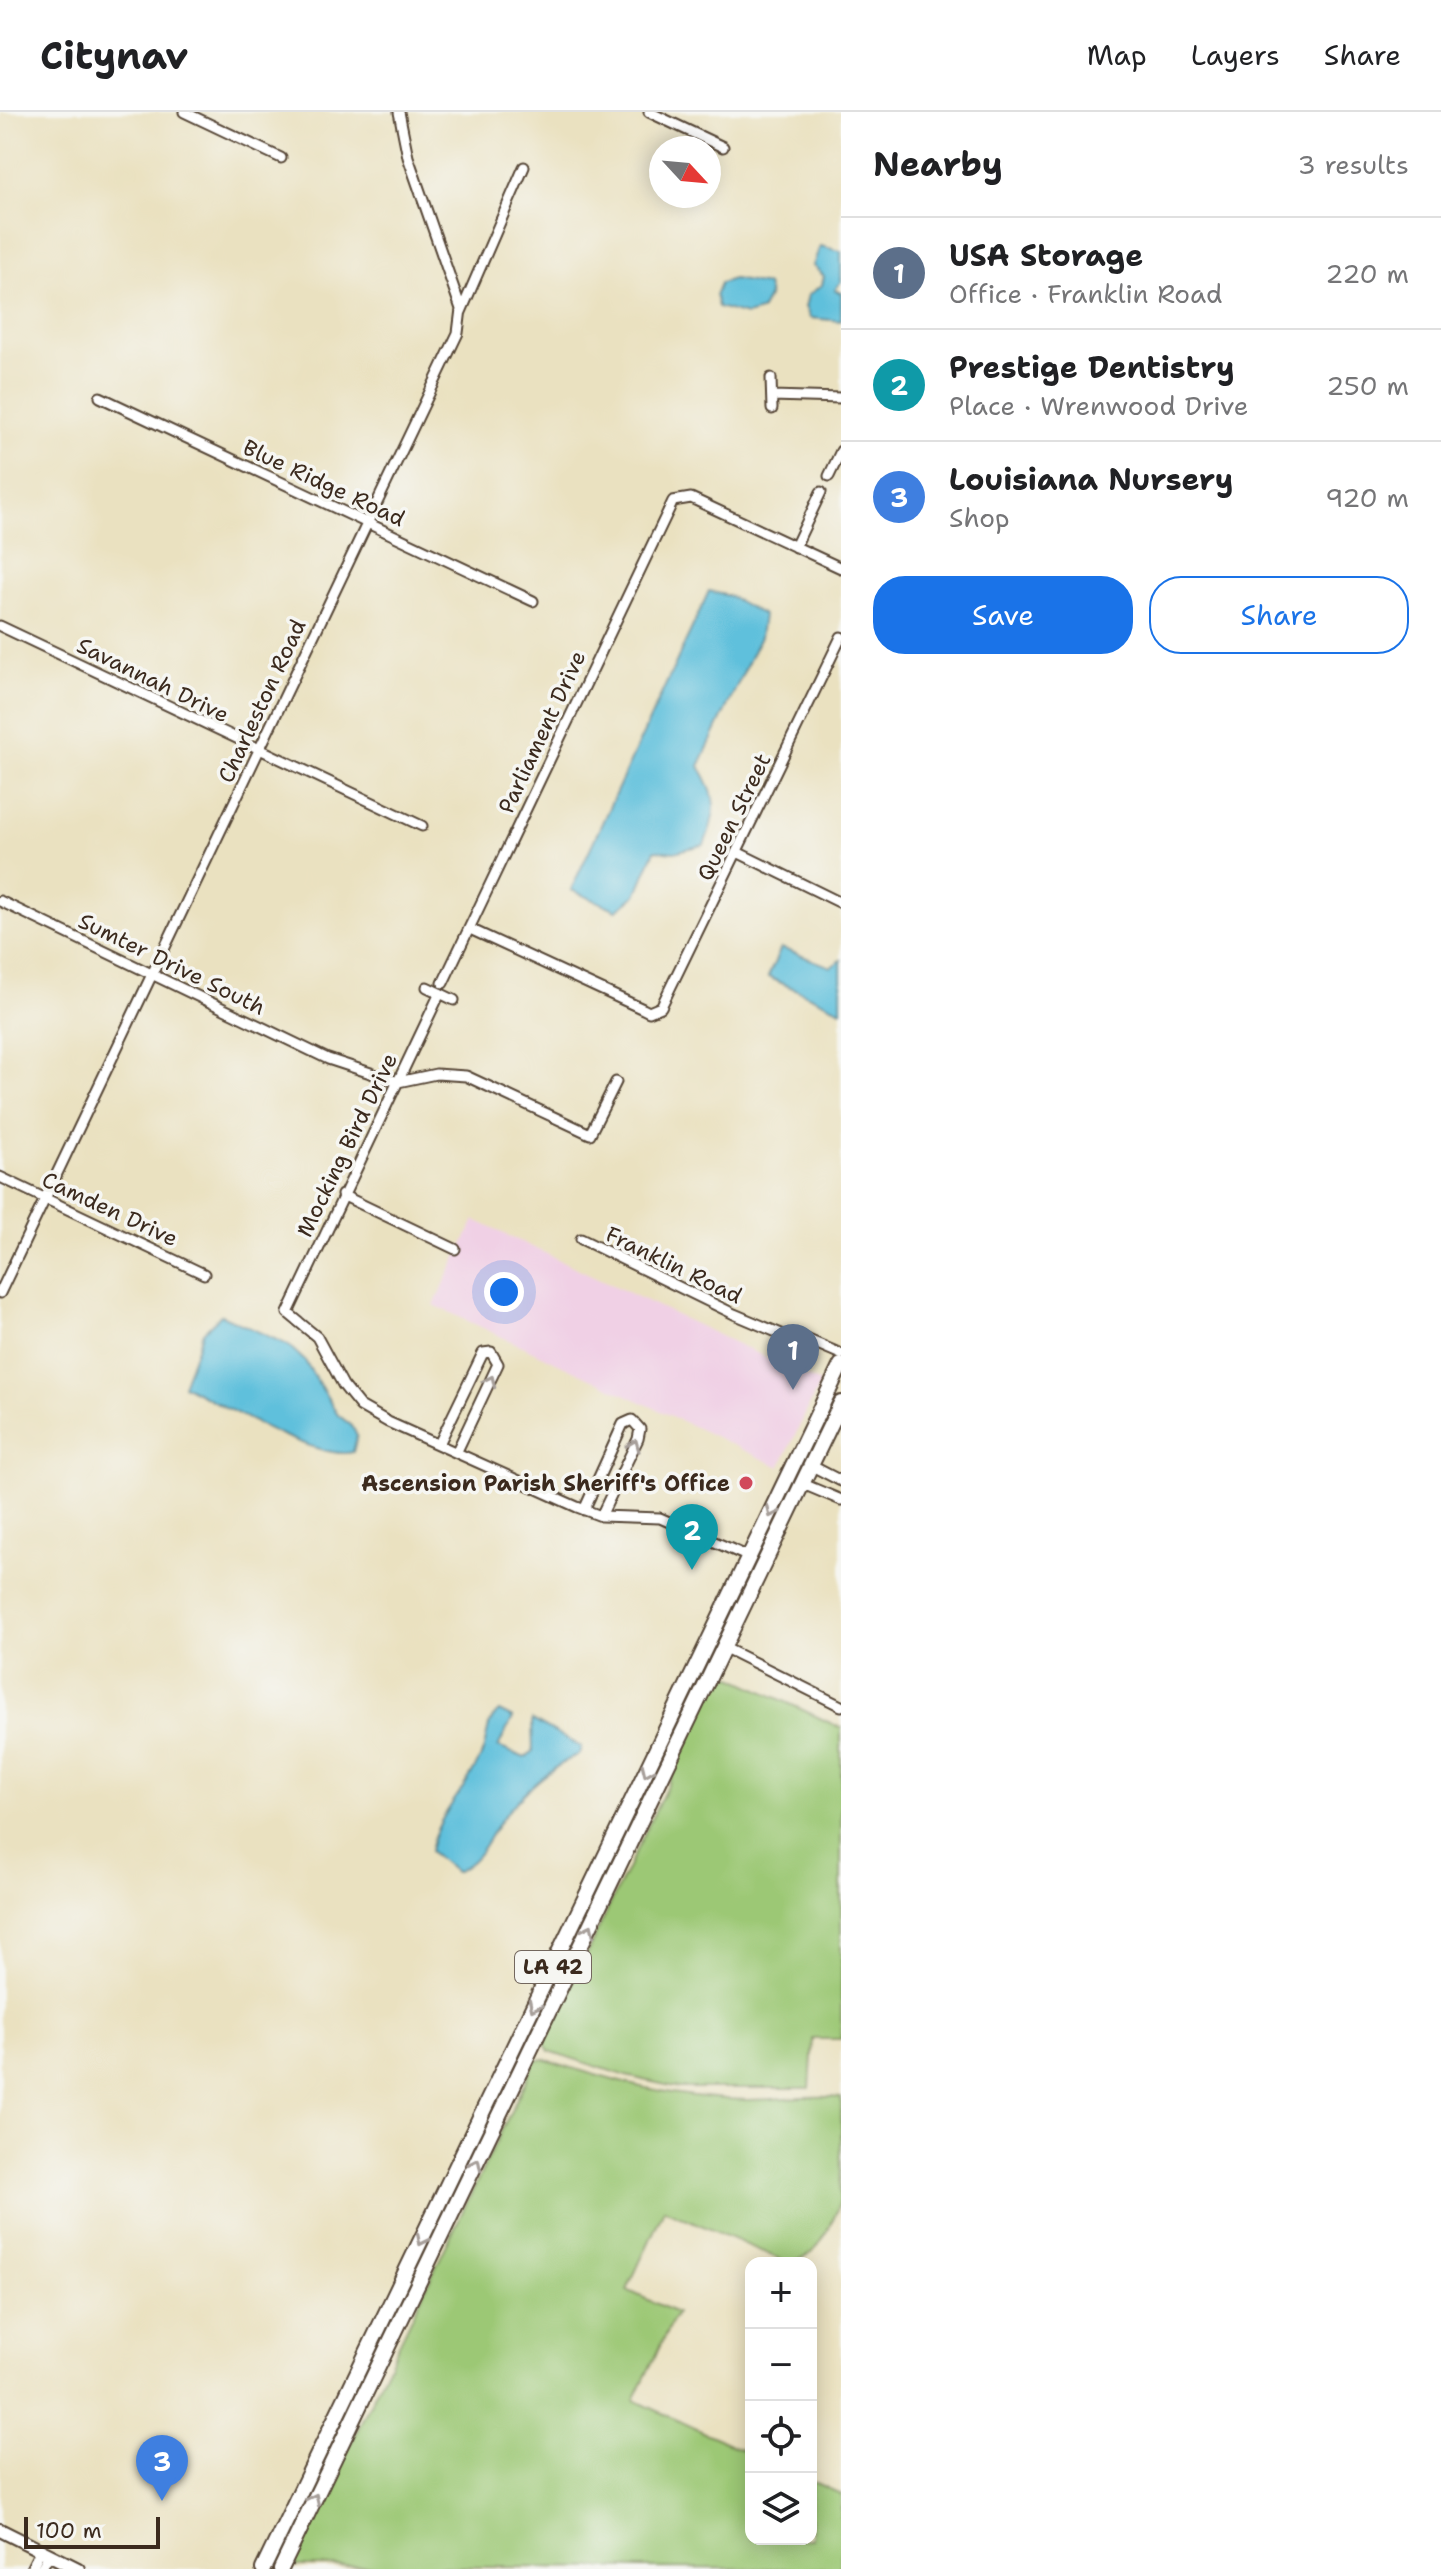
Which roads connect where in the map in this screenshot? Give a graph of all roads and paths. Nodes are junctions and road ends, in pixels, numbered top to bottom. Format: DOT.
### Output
graph roads {
  1 [pos="184,112"];
  2 [pos="399,112"];
  3 [pos="649,112"];
  4 [pos="723,147"];
  5 [pos="281,158"];
  6 [pos="524,167"];
  7 [pos="461,312"];
  8 [pos="771,378"];
  9 [pos="772,396"];
  10 [pos="100,397"];
  11 [pos="841,398"];
  12 [pos="772,409"];
  13 [pos="841,451"];
  14 [pos="829,476"];
  15 [pos="821,492"];
  16 [pos="367,523"];
  17 [pos="795,547"];
  18 [pos="841,568"];
  19 [pos="533,601"];
  20 [pos="0,626"];
  21 [pos="841,637"];
  22 [pos="259,750"];
  23 [pos="422,826"];
  24 [pos="737,852"];
  25 [pos="0,901"];
  26 [pos="841,903"];
  27 [pos="470,929"];
  28 [pos="151,974"];
  29 [pos="427,987"];
  30 [pos="442,988"];
  31 [pos="454,1000"];
  32 [pos="398,1082"];
  33 [pos="616,1082"];
  34 [pos="0,1177"];
  35 [pos="342,1195"];
  36 [pos="45,1198"];
  37 [pos="581,1239"];
  38 [pos="455,1249"];
  39 [pos="204,1274"];
  40 [pos="0,1293"];
  41 [pos="841,1354"];
  42 [pos="841,1365"];
  43 [pos="841,1384"];
  44 [pos="841,1403"];
  45 [pos="828,1421"];
  46 [pos="439,1444"];
  47 [pos="457,1451"];
  48 [pos="812,1466"];
  49 [pos="841,1481"];
  50 [pos="803,1484"];
  51 [pos="841,1500"];
  52 [pos="584,1510"];
  53 [pos="601,1516"];
  54 [pos="749,1557"];
  55 [pos="725,1648"];
  56 [pos="685,1693"];
  57 [pos="841,1706"];
  58 [pos="664,1775"];
  59 [pos="0,2530"];
  60 [pos="44,2553"];
  61 [pos="31,2569"];
  62 [pos="41,2569"];
  63 [pos="78,2569"];
  64 [pos="263,2569"];
  65 [pos="281,2569"];
  1 -- 5 [label="street"];
  2 -- 7 [label="street"];
  3 -- 4 [label="street"];
  6 -- 7 [label="street, Charleston Road"];
  7 -- 16 [label="street, Charleston Road"];
  8 -- 9 [label="street"];
  9 -- 11 [label="street"];
  9 -- 12 [label="street"];
  10 -- 16 [label="street, Blue Ridge Road"];
  13 -- 14 [label="street"];
  15 -- 17 [label="street"];
  16 -- 19 [label="street, Blue Ridge Road"];
  16 -- 22 [label="street, Charleston Road"];
  17 -- 18 [label="street"];
  17 -- 27 [label="street, Parliament Drive"];
  20 -- 22 [label="street, Savannah Drive"];
  21 -- 24 [label="street, Queen Street"];
  22 -- 23 [label="street, Savannah Drive"];
  22 -- 28 [label="street, Charleston Road"];
  24 -- 26 [label="street"];
  24 -- 27 [label="street, Queen Street"];
  25 -- 28 [label="street, Sumter Drive South"];
  27 -- 30 [label="street, Parliament Drive"];
  28 -- 32 [label="street, Sumter Drive South"];
  28 -- 36 [label="street, Charleston Road"];
  29 -- 30 [label="street"];
  30 -- 31 [label="street"];
  30 -- 32 [label="street, Mocking Bird Drive"];
  32 -- 33 [label="street"];
  32 -- 35 [label="street, Mocking Bird Drive"];
  34 -- 36 [label="street, Camden Drive"];
  35 -- 38 [label="street"];
  35 -- 46 [label="street, Mocking Bird Drive"];
  36 -- 39 [label="street, Camden Drive"];
  36 -- 40 [label="street, Charleston Road"];
  37 -- 41 [label="street, Franklin Road"];
  42 -- 54 [label="main road, LA 42, one-way"];
  43 -- 45 [label="main road"];
  44 -- 45 [label="main road, LA 42"];
  45 -- 48 [label="main road, LA 42"];
  45 -- 50 [label="main road"];
  46 -- 47 [label="street"];
  47 -- 46 [label="street, one-way"];
  47 -- 52 [label="street"];
  48 -- 49 [label="street"];
  48 -- 50 [label="main road, LA 42"];
  50 -- 51 [label="street"];
  50 -- 55 [label="main road, LA 42"];
  52 -- 53 [label="street"];
  53 -- 52 [label="street, one-way"];
  53 -- 54 [label="street"];
  54 -- 55 [label="main road"];
  54 -- 56 [label="main road, LA 42"];
  55 -- 57 [label="street"];
  55 -- 58 [label="main road, LA 42"];
  56 -- 58 [label="main road"];
  56 -- 64 [label="main road, LA 42, one-way"];
  65 -- 58 [label="main road, LA 42, one-way"];
  59 -- 60 [label="street"];
  60 -- 61 [label="street"];
  60 -- 62 [label="street"];
  60 -- 63 [label="street"];
}
